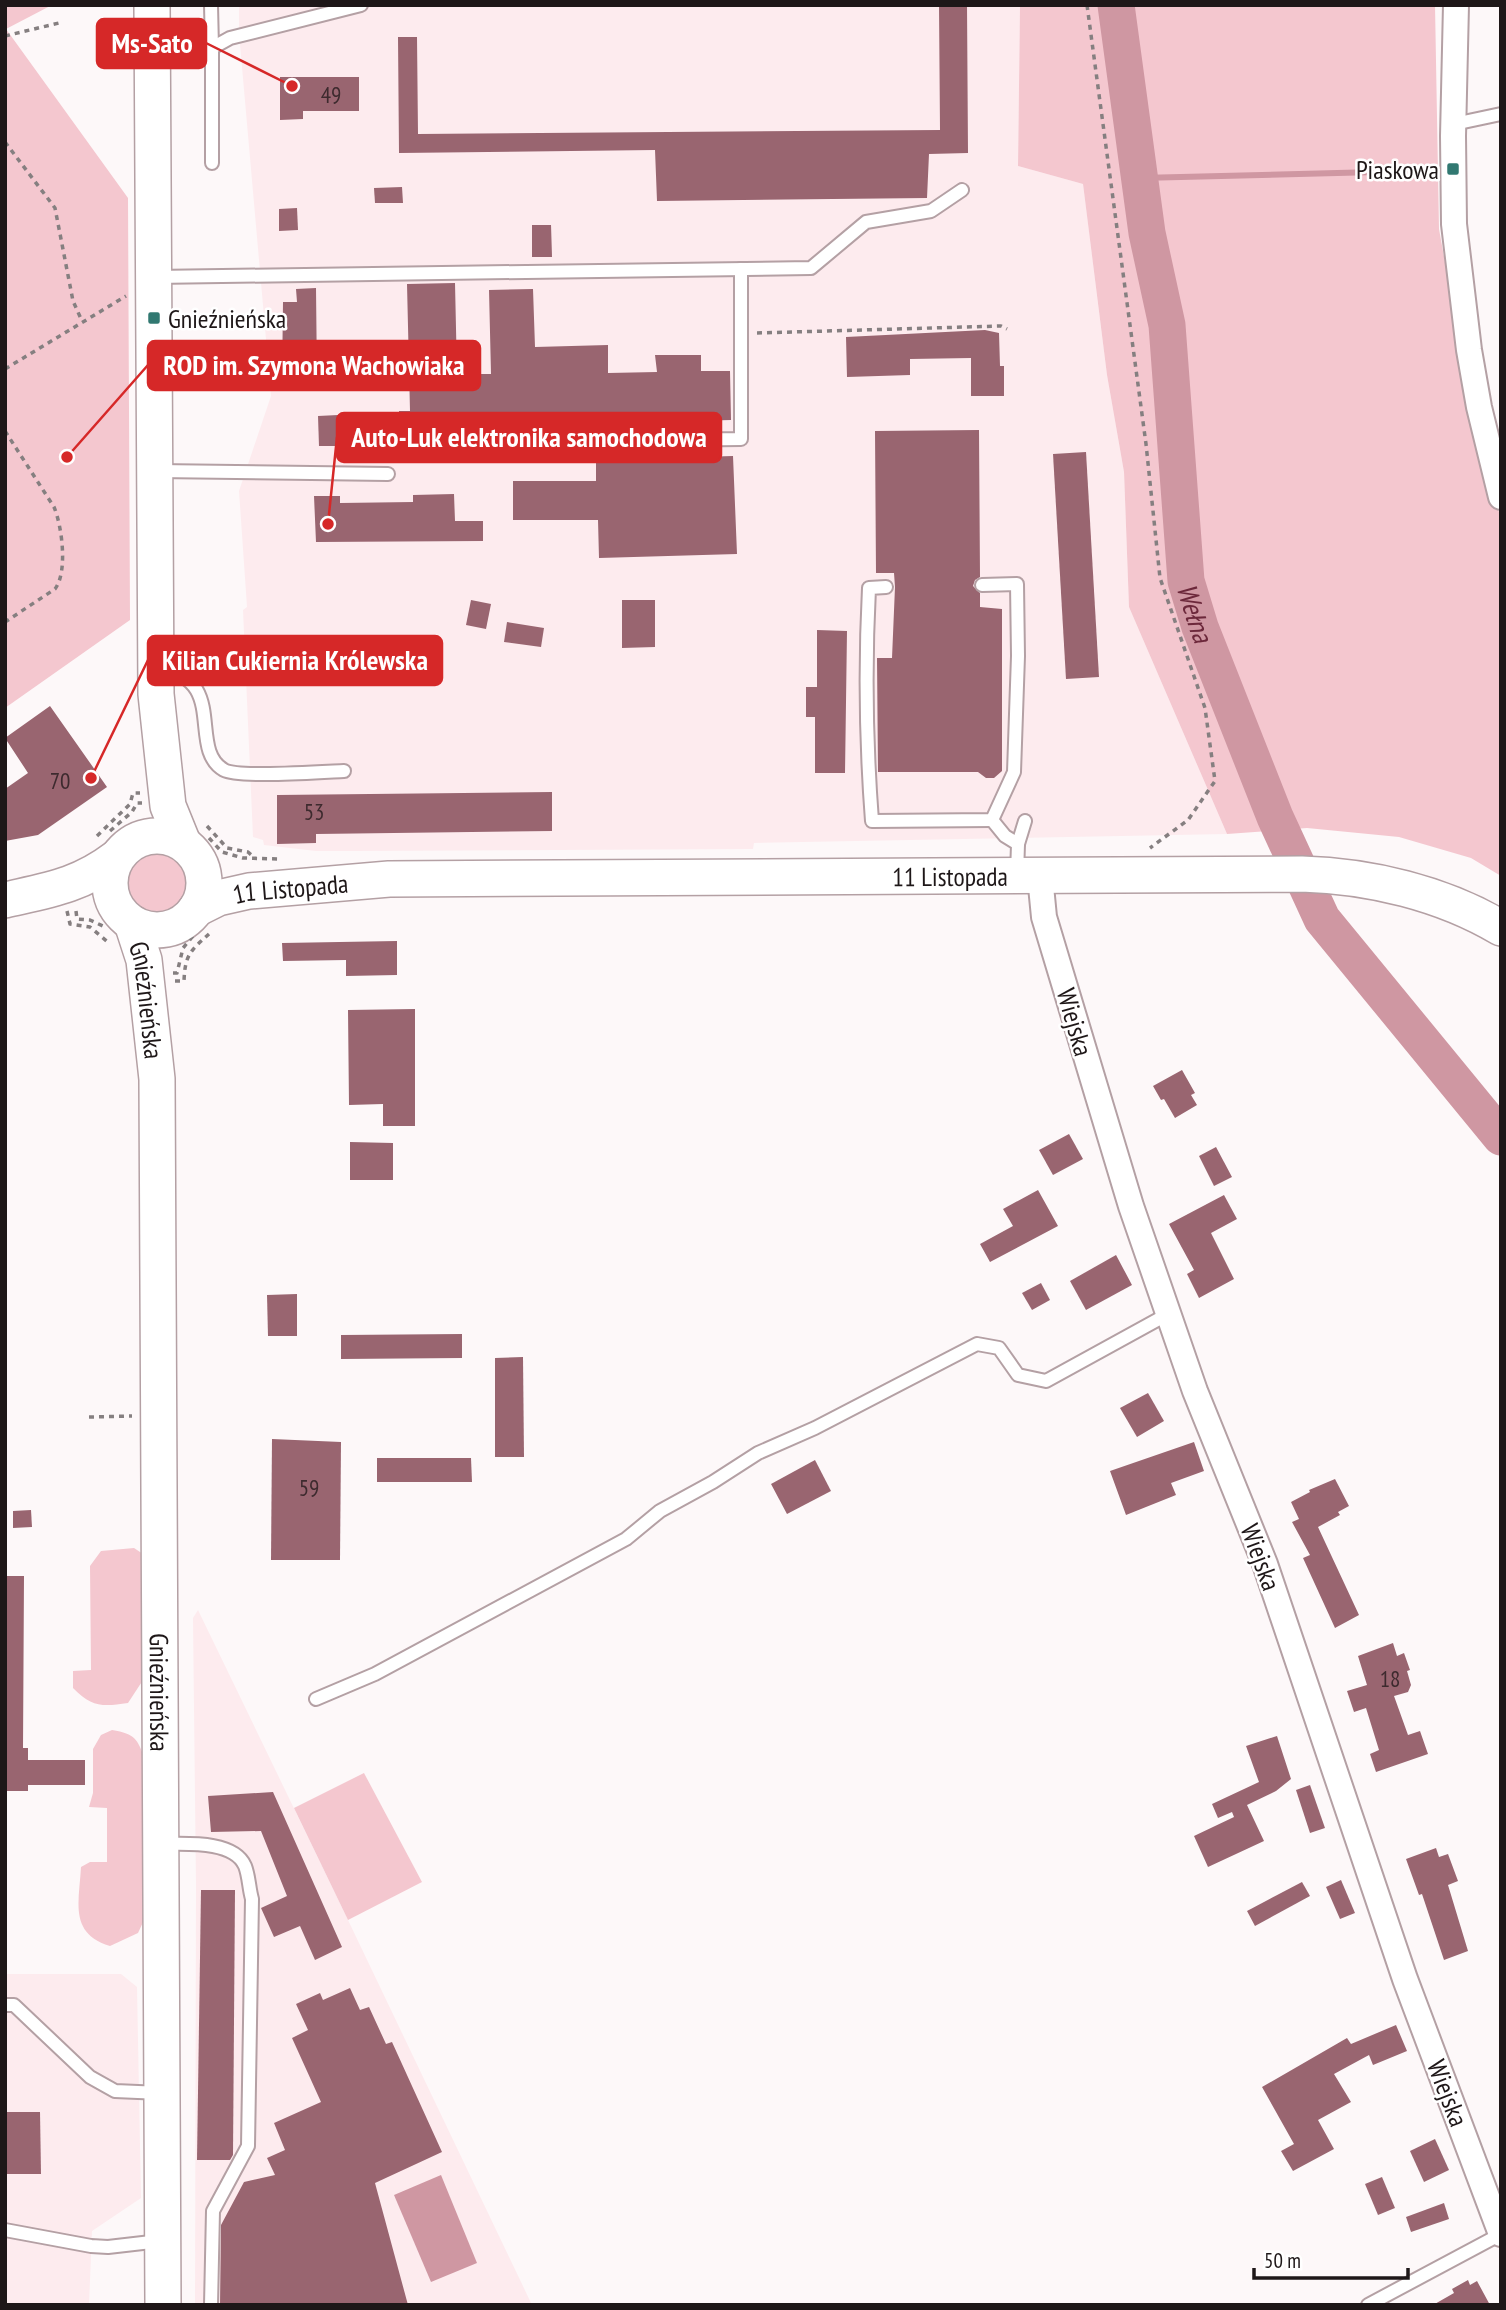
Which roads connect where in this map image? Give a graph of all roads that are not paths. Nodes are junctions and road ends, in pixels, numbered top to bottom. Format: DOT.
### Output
graph roads {
  1 [pos="152,5"];
  2 [pos="211,5"];
  3 [pos="361,5"];
  4 [pos="1456,5"];
  5 [pos="152,47"];
  6 [pos="212,48"];
  7 [pos="1501,114"];
  8 [pos="1454,124"];
  9 [pos="212,163"];
  10 [pos="962,190"];
  11 [pos="741,269"];
  12 [pos="154,283"];
  13 [pos="480,442"];
  14 [pos="155,471"];
  15 [pos="388,474"];
  16 [pos="1501,496"];
  17 [pos="982,585"];
  18 [pos="886,587"];
  19 [pos="156,682"];
  20 [pos="344,771"];
  21 [pos="992,820"];
  22 [pos="1025,821"];
  23 [pos="194,842"];
  24 [pos="114,847"];
  25 [pos="1025,865"];
  26 [pos="389,879"];
  27 [pos="5,900"];
  28 [pos="5,914"];
  29 [pos="196,921"];
  30 [pos="121,926"];
  31 [pos="1501,928"];
  32 [pos="157,1079"];
  33 [pos="1168,1314"];
  34 [pos="316,1699"];
  35 [pos="161,1844"];
  36 [pos="5,2005"];
  37 [pos="162,2093"];
  38 [pos="5,2230"];
  39 [pos="1501,2234"];
  40 [pos="163,2240"];
  41 [pos="163,2305"];
  42 [pos="211,2305"];
  43 [pos="1367,2305"];
  1 -- 5 [label="main road"];
  2 -- 6 [label="lane"];
  3 -- 6 [label="lane"];
  4 -- 8 [label="street"];
  5 -- 6 [label="lane"];
  5 -- 12 [label="main road"];
  6 -- 9 [label="lane"];
  7 -- 8 [label="lane"];
  8 -- 16 [label="street"];
  10 -- 11 [label="lane"];
  11 -- 12 [label="lane"];
  11 -- 13 [label="lane"];
  12 -- 14 [label="main road"];
  14 -- 15 [label="lane"];
  14 -- 19 [label="main road"];
  17 -- 21 [label="lane"];
  18 -- 21 [label="lane"];
  19 -- 20 [label="lane"];
  19 -- 23 [label="main road"];
  19 -- 24 [label="main road"];
  21 -- 25 [label="lane"];
  22 -- 25 [label="lane"];
  23 -- 24 [label="main road"];
  23 -- 26 [label="main road, 11 Listopada"];
  23 -- 29 [label="main road"];
  24 -- 27 [label="main road"];
  24 -- 30 [label="main road"];
  25 -- 26 [label="main road, 11 Listopada"];
  25 -- 31 [label="main road, 11 Listopada"];
  25 -- 33 [label="street, Wiejska"];
  26 -- 29 [label="main road, 11 Listopada"];
  28 -- 30 [label="main road"];
  29 -- 30 [label="main road"];
  29 -- 32 [label="main road, Gnieźnieńska"];
  30 -- 32 [label="main road, Gnieźnieńska"];
  32 -- 35 [label="main road, Gnieźnieńska"];
  33 -- 34 [label="lane"];
  33 -- 39 [label="street, Wiejska"];
  35 -- 37 [label="main road, Gnieźnieńska"];
  35 -- 42 [label="lane"];
  36 -- 37 [label="lane"];
  37 -- 40 [label="main road, Gnieźnieńska"];
  38 -- 40 [label="lane"];
  39 -- 43 [label="lane"];
  40 -- 41 [label="main road, Gnieźnieńska"];
}
